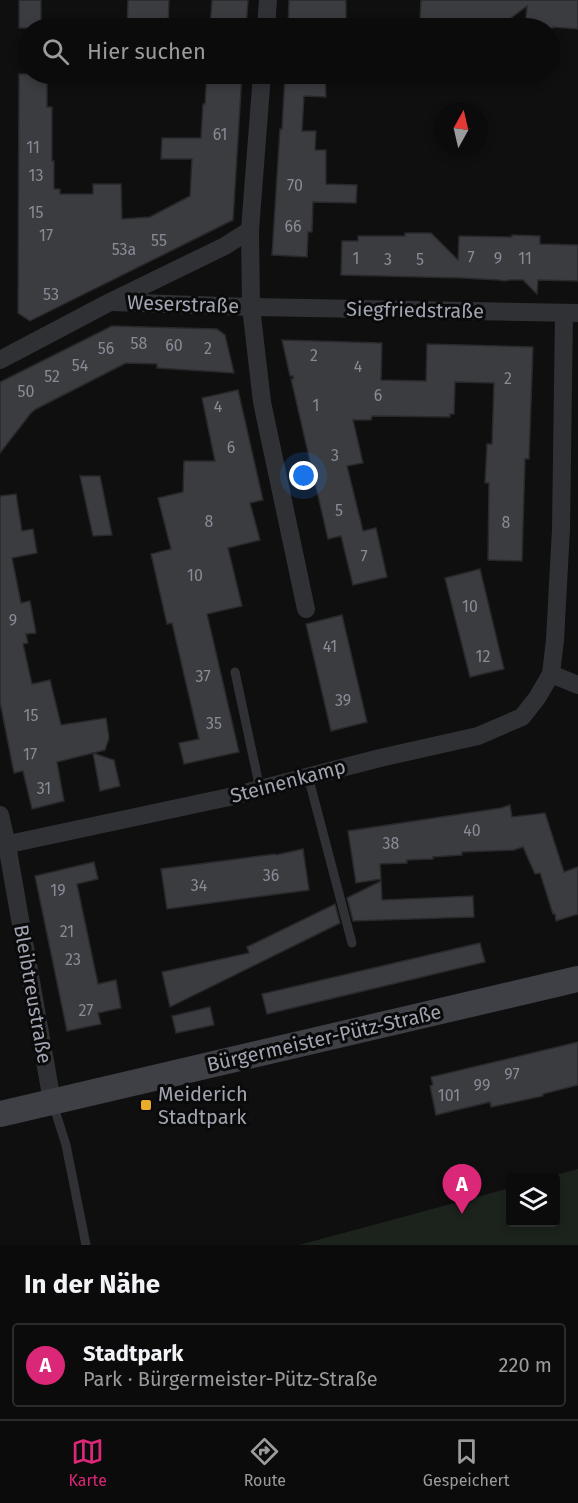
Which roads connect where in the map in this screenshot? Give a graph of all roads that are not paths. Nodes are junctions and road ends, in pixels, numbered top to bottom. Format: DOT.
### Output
graph roads {
  1 [pos="268,0"];
  2 [pos="267,18"];
  3 [pos="261,84"];
  4 [pos="250,230"];
  5 [pos="110,302"];
  6 [pos="251,307"];
  7 [pos="571,313"];
  8 [pos="0,360"];
  9 [pos="306,609"];
  10 [pos="235,672"];
  11 [pos="551,674"];
  12 [pos="578,685"];
  13 [pos="308,776"];
  14 [pos="260,789"];
  15 [pos="0,815"];
  16 [pos="3,846"];
  17 [pos="352,943"];
  18 [pos="578,979"];
  19 [pos="52,1101"];
  20 [pos="0,1114"];
  21 [pos="86,1245"];
  1 -- 2 [label="street"];
  3 -- 4 [label="street, Weserstraße"];
  4 -- 5 [label="street, Weserstraße"];
  4 -- 6 [label="street, Weserstraße"];
  5 -- 6 [label="street, Weserstraße"];
  5 -- 8 [label="street, Weserstraße"];
  6 -- 7 [label="street, Siegfriedstraße"];
  6 -- 9 [label="street"];
  7 -- 11 [label="street"];
  10 -- 14 [label="lane"];
  11 -- 12 [label="street"];
  11 -- 13 [label="street, Steinenkamp"];
  13 -- 14 [label="street, Steinenkamp"];
  13 -- 17 [label="lane"];
  14 -- 16 [label="street, Steinenkamp"];
  15 -- 16 [label="street, Bleibtreustraße"];
  16 -- 19 [label="street, Bleibtreustraße"];
  18 -- 19 [label="main road, Bürgermeister-Pütz-Straße"];
  19 -- 20 [label="main road, Bürgermeister-Pütz-Straße"];
  19 -- 21 [label="lane"];
}
